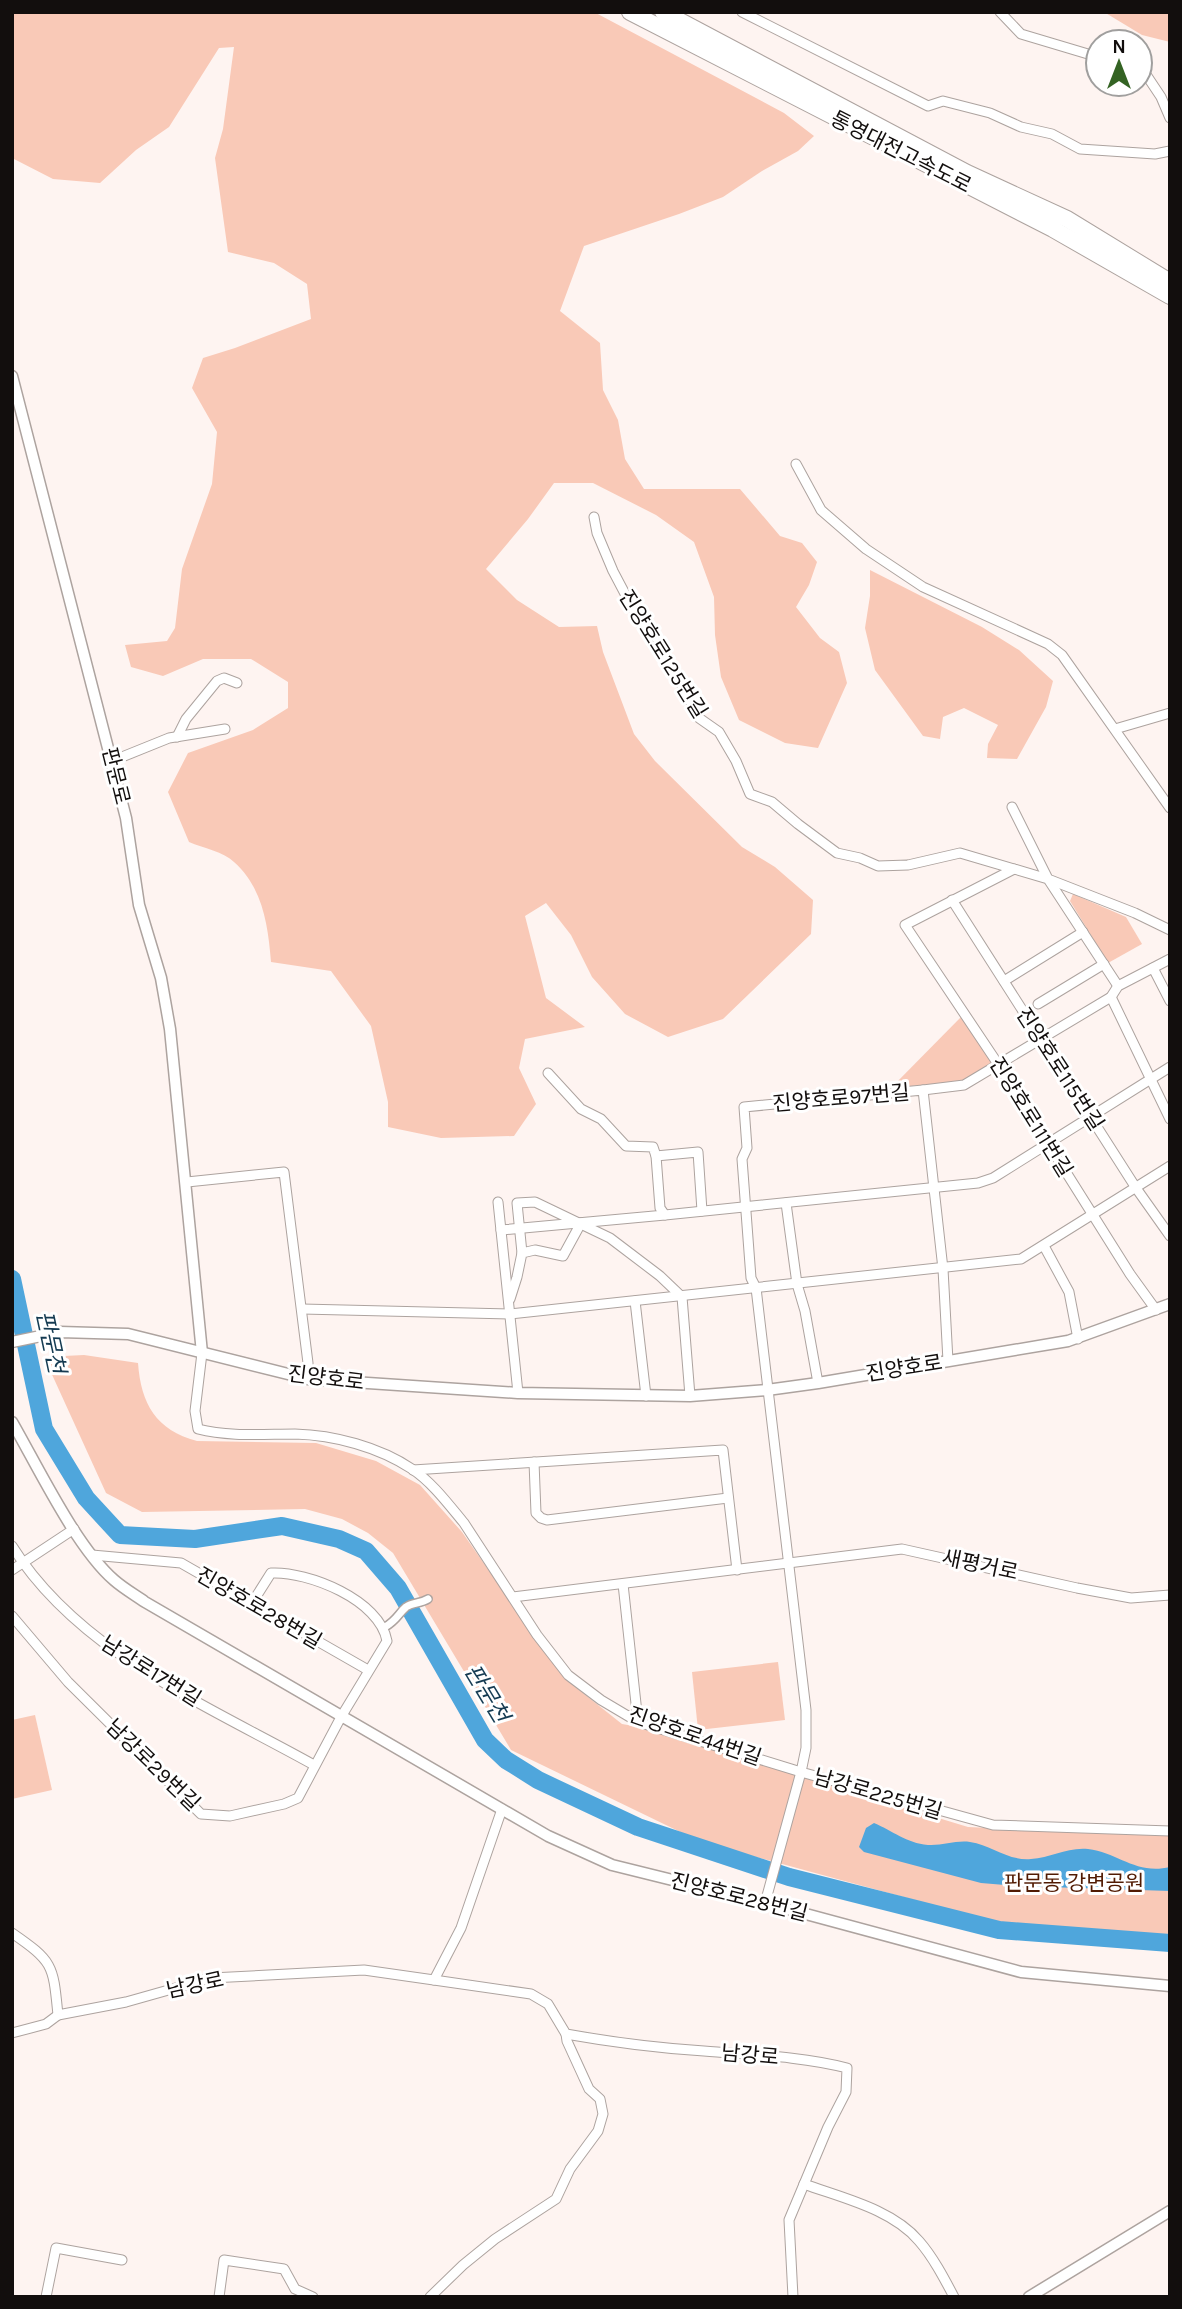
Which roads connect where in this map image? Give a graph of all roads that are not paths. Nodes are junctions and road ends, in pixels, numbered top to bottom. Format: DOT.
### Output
graph roads {
  1 [pos="630,12"];
  2 [pos="663,12"];
  3 [pos="741,12"];
  4 [pos="1000,12"];
  5 [pos="1084,53"];
  6 [pos="1154,86"];
  7 [pos="1170,118"];
  8 [pos="1170,151"];
  9 [pos="1170,282"];
  10 [pos="1170,296"];
  11 [pos="12,376"];
  12 [pos="796,464"];
  13 [pos="594,517"];
  14 [pos="237,683"];
  15 [pos="1170,713"];
  16 [pos="225,729"];
  17 [pos="1115,729"];
  18 [pos="177,737"];
  19 [pos="112,761"];
  20 [pos="1012,807"];
  21 [pos="1170,808"];
  22 [pos="1014,869"];
  23 [pos="1048,878"];
  24 [pos="952,900"];
  25 [pos="1170,930"];
  26 [pos="1083,932"];
  27 [pos="1170,959"];
  28 [pos="1104,964"];
  29 [pos="1153,968"];
  30 [pos="1004,981"];
  31 [pos="1118,986"];
  32 [pos="1111,997"];
  33 [pos="1170,1001"];
  34 [pos="1038,1004"];
  35 [pos="1041,1038"];
  36 [pos="998,1065"];
  37 [pos="1170,1067"];
  38 [pos="548,1073"];
  39 [pos="1151,1079"];
  40 [pos="923,1090"];
  41 [pos="744,1107"];
  42 [pos="1090,1115"];
  43 [pos="1170,1118"];
  44 [pos="1048,1143"];
  45 [pos="656,1156"];
  46 [pos="1170,1166"];
  47 [pos="187,1182"];
  48 [pos="1136,1188"];
  49 [pos="934,1189"];
  50 [pos="538,1191"];
  51 [pos="498,1202"];
  52 [pos="535,1202"];
  53 [pos="786,1203"];
  54 [pos="745,1206"];
  55 [pos="702,1211"];
  56 [pos="665,1215"];
  57 [pos="1093,1215"];
  58 [pos="581,1223"];
  59 [pos="519,1229"];
  60 [pos="501,1230"];
  61 [pos="1170,1236"];
  62 [pos="1044,1245"];
  63 [pos="522,1253"];
  64 [pos="943,1269"];
  65 [pos="797,1284"];
  66 [pos="756,1288"];
  67 [pos="682,1297"];
  68 [pos="635,1301"];
  69 [pos="509,1302"];
  70 [pos="1170,1304"];
  71 [pos="302,1309"];
  72 [pos="1156,1310"];
  73 [pos="510,1314"];
  74 [pos="1078,1339"];
  75 [pos="12,1342"];
  76 [pos="202,1353"];
  77 [pos="948,1361"];
  78 [pos="308,1379"];
  79 [pos="818,1383"];
  80 [pos="766,1390"];
  81 [pos="517,1394"];
  82 [pos="646,1396"];
  83 [pos="690,1396"];
  84 [pos="12,1422"];
  85 [pos="534,1462"];
  86 [pos="413,1470"];
  87 [pos="728,1498"];
  88 [pos="74,1529"];
  89 [pos="12,1546"];
  90 [pos="92,1555"];
  91 [pos="789,1561"];
  92 [pos="23,1563"];
  93 [pos="12,1570"];
  94 [pos="737,1570"];
  95 [pos="623,1584"];
  96 [pos="1170,1595"];
  97 [pos="513,1597"];
  98 [pos="428,1598"];
  99 [pos="252,1603"];
  100 [pos="12,1616"];
  101 [pos="384,1627"];
  102 [pos="368,1670"];
  103 [pos="341,1717"];
  104 [pos="638,1722"];
  105 [pos="314,1765"];
  106 [pos="801,1772"];
  107 [pos="502,1809"];
  108 [pos="1170,1831"];
  109 [pos="766,1898"];
  110 [pos="12,1933"];
  111 [pos="434,1980"];
  112 [pos="1170,1986"];
  113 [pos="58,2015"];
  114 [pos="12,2033"];
  115 [pos="566,2034"];
  116 [pos="804,2185"];
  117 [pos="1170,2211"];
  118 [pos="122,2259"];
  119 [pos="46,2297"];
  120 [pos="219,2297"];
  121 [pos="313,2297"];
  122 [pos="430,2297"];
  123 [pos="793,2297"];
  124 [pos="954,2297"];
  125 [pos="1029,2297"];
  1 -- 10 [label="highway, 통영대전고속도로"];
  2 -- 9 [label="highway, 통영대전고속도로"];
  3 -- 8 [label="street"];
  4 -- 5 [label="street"];
  6 -- 7 [label="street"];
  11 -- 19 [label="street, 판문로"];
  12 -- 17 [label="street"];
  13 -- 22 [label="street, 진양호로125번길"];
  14 -- 18 [label="street"];
  15 -- 17 [label="street"];
  16 -- 18 [label="street"];
  17 -- 21 [label="street"];
  18 -- 19 [label="street"];
  19 -- 47 [label="street, 판문로"];
  20 -- 23 [label="street"];
  22 -- 23 [label="street, 진양호로125번길"];
  22 -- 24 [label="street"];
  23 -- 25 [label="street, 진양호로125번길"];
  23 -- 26 [label="street"];
  24 -- 30 [label="street, 진양호로115번길"];
  24 -- 36 [label="street, 진양호로111번길"];
  26 -- 28 [label="street"];
  26 -- 30 [label="street"];
  27 -- 29 [label="street"];
  28 -- 31 [label="street"];
  28 -- 34 [label="street"];
  29 -- 31 [label="street"];
  29 -- 33 [label="street"];
  30 -- 35 [label="street, 진양호로115번길"];
  31 -- 32 [label="street"];
  32 -- 35 [label="street"];
  32 -- 39 [label="street"];
  35 -- 36 [label="street"];
  35 -- 42 [label="street, 진양호로115번길"];
  36 -- 40 [label="street"];
  36 -- 44 [label="street, 진양호로111번길"];
  37 -- 39 [label="street"];
  38 -- 45 [label="street"];
  39 -- 42 [label="street"];
  39 -- 43 [label="street"];
  40 -- 41 [label="street, 진양호로97번길"];
  40 -- 49 [label="street, 진양호로97번길"];
  41 -- 54 [label="street, 남강로225번길"];
  42 -- 44 [label="street"];
  42 -- 48 [label="street, 진양호로115번길"];
  44 -- 49 [label="street"];
  44 -- 57 [label="street, 진양호로111번길"];
  45 -- 55 [label="street"];
  45 -- 56 [label="street"];
  46 -- 48 [label="street"];
  47 -- 71 [label="street"];
  47 -- 76 [label="street, 판문로"];
  48 -- 57 [label="street"];
  48 -- 61 [label="street, 진양호로115번길"];
  49 -- 53 [label="street"];
  49 -- 64 [label="street, 진양호로97번길"];
  50 -- 52 [label="street"];
  51 -- 60 [label="street"];
  52 -- 58 [label="street"];
  52 -- 59 [label="street"];
  53 -- 54 [label="street"];
  53 -- 65 [label="street"];
  54 -- 55 [label="street"];
  54 -- 66 [label="street, 남강로225번길"];
  55 -- 56 [label="street"];
  56 -- 58 [label="street"];
  57 -- 62 [label="street"];
  57 -- 72 [label="street, 진양호로111번길"];
  58 -- 59 [label="street"];
  58 -- 63 [label="street"];
  58 -- 67 [label="street"];
  59 -- 60 [label="street"];
  59 -- 63 [label="street"];
  60 -- 69 [label="street"];
  62 -- 64 [label="street"];
  62 -- 74 [label="street"];
  63 -- 69 [label="street"];
  64 -- 65 [label="street"];
  64 -- 77 [label="street, 진양호로97번길"];
  65 -- 66 [label="street"];
  65 -- 79 [label="street"];
  66 -- 67 [label="street"];
  66 -- 80 [label="street, 남강로225번길"];
  67 -- 68 [label="street"];
  67 -- 83 [label="street"];
  68 -- 73 [label="street"];
  68 -- 82 [label="street"];
  69 -- 73 [label="street"];
  70 -- 72 [label="street, 진양호로"];
  71 -- 73 [label="street"];
  71 -- 78 [label="street"];
  72 -- 74 [label="street, 진양호로"];
  73 -- 81 [label="street"];
  74 -- 77 [label="street, 진양호로"];
  75 -- 76 [label="street, 진양호로"];
  76 -- 78 [label="street, 진양호로"];
  76 -- 86 [label="street, 진양호로44번길"];
  77 -- 79 [label="street, 진양호로"];
  78 -- 81 [label="street, 진양호로"];
  79 -- 80 [label="street, 진양호로"];
  80 -- 83 [label="street, 진양호로"];
  80 -- 91 [label="street, 남강로225번길"];
  81 -- 82 [label="street, 진양호로"];
  82 -- 83 [label="street, 진양호로"];
  84 -- 88 [label="street, 진양호로28번길"];
  85 -- 86 [label="street"];
  85 -- 87 [label="street"];
  85 -- 87 [label="street"];
  86 -- 97 [label="street, 진양호로44번길"];
  87 -- 94 [label="street"];
  88 -- 90 [label="street, 진양호로28번길"];
  88 -- 92 [label="street"];
  89 -- 92 [label="street, 남강로17번길"];
  90 -- 99 [label="street, 진양호로28번길"];
  90 -- 103 [label="street, 진양호로28번길"];
  91 -- 94 [label="street"];
  91 -- 96 [label="street, 새평거로"];
  91 -- 106 [label="street, 남강로225번길"];
  92 -- 93 [label="street"];
  92 -- 105 [label="street, 남강로17번길"];
  94 -- 95 [label="street"];
  95 -- 97 [label="street"];
  95 -- 104 [label="street"];
  97 -- 104 [label="street, 진양호로44번길"];
  98 -- 101 [label="street"];
  99 -- 101 [label="street"];
  99 -- 102 [label="street, 진양호로28번길"];
  100 -- 105 [label="street, 남강로29번길"];
  101 -- 102 [label="street"];
  102 -- 103 [label="street"];
  103 -- 105 [label="street, 남강로29번길"];
  103 -- 107 [label="street, 진양호로28번길"];
  104 -- 106 [label="street, 진양호로44번길"];
  106 -- 108 [label="street, 남강로225번길"];
  106 -- 109 [label="street"];
  107 -- 109 [label="street, 진양호로28번길"];
  107 -- 111 [label="street"];
  109 -- 112 [label="street, 진양호로28번길"];
  110 -- 113 [label="street"];
  111 -- 113 [label="street, 남강로"];
  111 -- 115 [label="street, 남강로"];
  113 -- 114 [label="street, 남강로"];
  115 -- 116 [label="street, 남강로"];
  115 -- 122 [label="street"];
  116 -- 123 [label="street, 남강로"];
  116 -- 124 [label="street"];
  117 -- 125 [label="street"];
  118 -- 119 [label="street"];
  120 -- 121 [label="street"];
}
